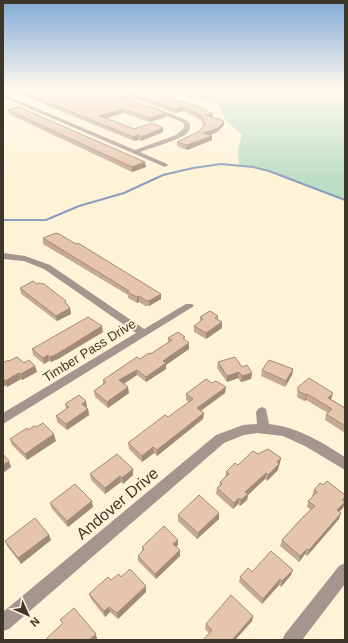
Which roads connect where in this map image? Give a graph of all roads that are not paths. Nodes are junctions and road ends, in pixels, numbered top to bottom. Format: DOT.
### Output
graph roads {
  1 [pos="63,121"];
  2 [pos="183,121"];
  3 [pos="134,152"];
  4 [pos="165,165"];
  5 [pos="3,256"];
  6 [pos="189,306"];
  7 [pos="143,333"];
  8 [pos="262,412"];
  9 [pos="3,420"];
  10 [pos="263,429"];
  11 [pos="345,464"];
  12 [pos="345,571"];
  13 [pos="3,623"];
  14 [pos="291,640"];
  1 -- 3 [label="street"];
  2 -- 3 [label="street"];
  3 -- 4 [label="street"];
  5 -- 7 [label="street"];
  6 -- 7 [label="street, Timber Pass Drive"];
  7 -- 9 [label="street, Timber Pass Drive"];
  8 -- 10 [label="street"];
  10 -- 11 [label="street, Andover Drive"];
  10 -- 13 [label="street, Andover Drive"];
  12 -- 14 [label="street"];
}
